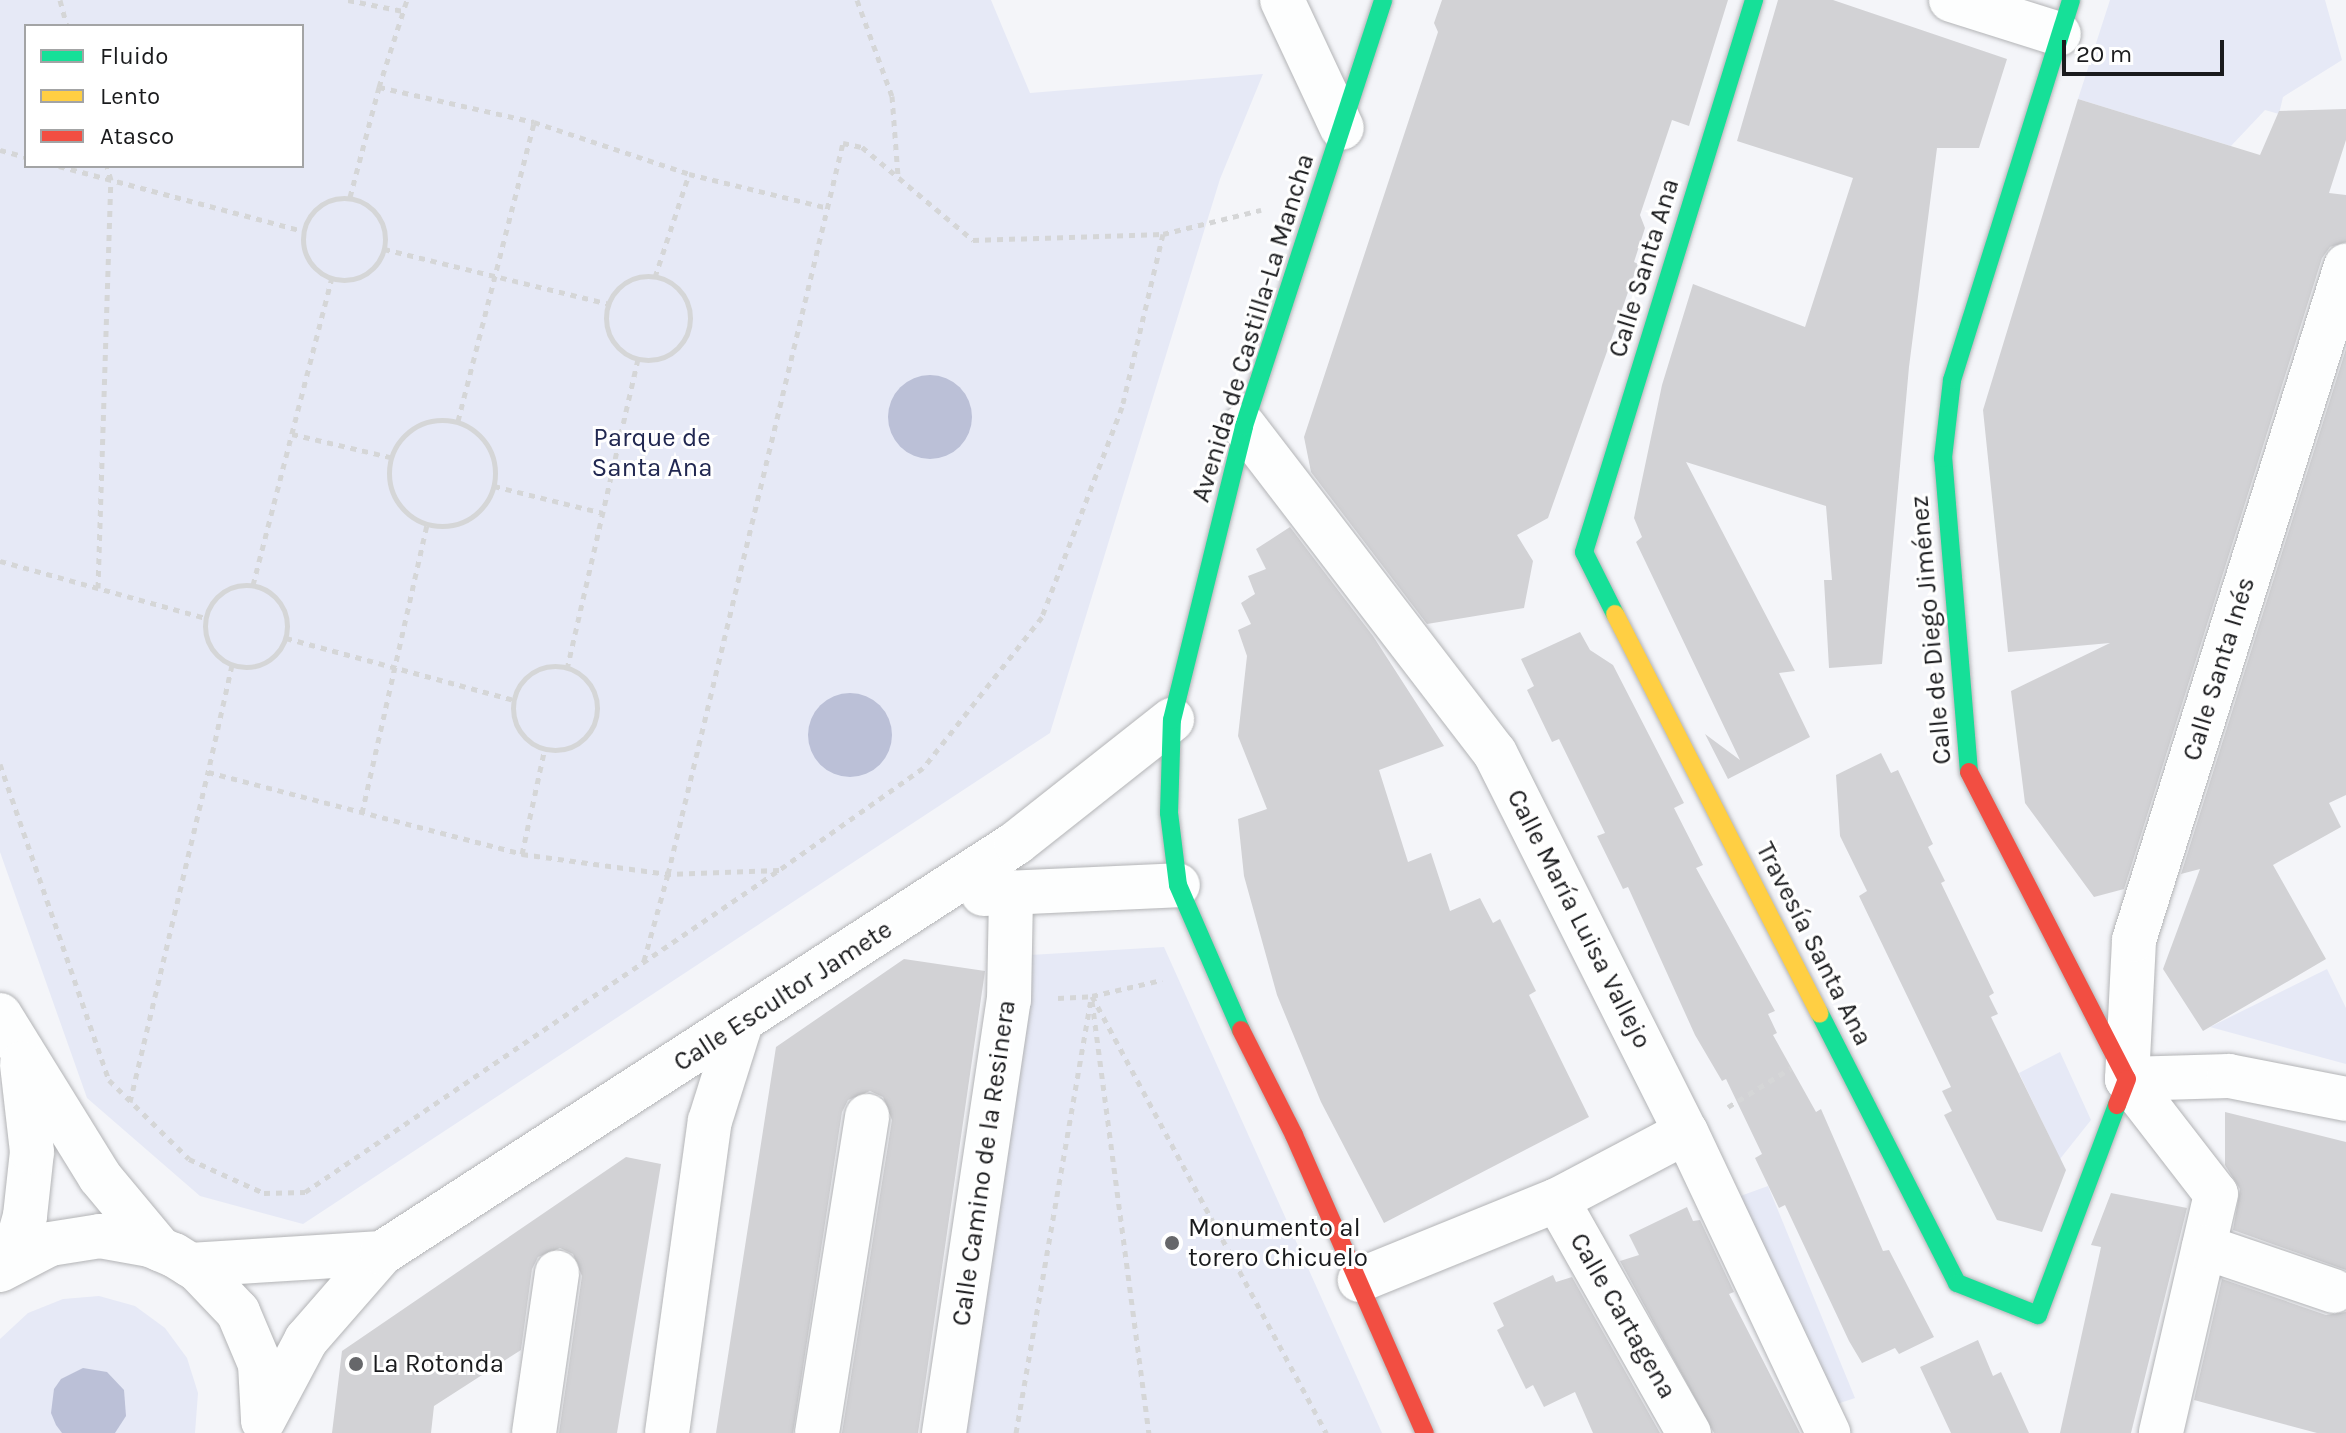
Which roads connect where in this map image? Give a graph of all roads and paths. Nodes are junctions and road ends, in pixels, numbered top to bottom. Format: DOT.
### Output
graph roads {
  1 [pos="60,0"];
  2 [pos="348,0"];
  3 [pos="407,0"];
  4 [pos="857,0"];
  5 [pos="1282,0"];
  6 [pos="1383,0"];
  7 [pos="1754,0"];
  8 [pos="1951,0"];
  9 [pos="403,11"];
  10 [pos="2065,17"];
  11 [pos="66,24"];
  12 [pos="379,87"];
  13 [pos="534,122"];
  14 [pos="1342,128"];
  15 [pos="0,150"];
  16 [pos="24,156"];
  17 [pos="66,168"];
  18 [pos="108,168"];
  19 [pos="689,174"];
  20 [pos="898,177"];
  21 [pos="111,180"];
  22 [pos="350,197"];
  23 [pos="1317,203"];
  24 [pos="828,208"];
  25 [pos="303,231"];
  26 [pos="1163,234"];
  27 [pos="384,249"];
  28 [pos="2346,266"];
  29 [pos="496,277"];
  30 [pos="655,277"];
  31 [pos="332,278"];
  32 [pos="609,304"];
  33 [pos="638,358"];
  34 [pos="458,421"];
  35 [pos="1244,426"];
  36 [pos="292,434"];
  37 [pos="390,457"];
  38 [pos="494,486"];
  39 [pos="603,513"];
  40 [pos="427,524"];
  41 [pos="1584,552"];
  42 [pos="0,561"];
  43 [pos="253,585"];
  44 [pos="98,588"];
  45 [pos="205,618"];
  46 [pos="286,638"];
  47 [pos="232,665"];
  48 [pos="396,668"];
  49 [pos="567,669"];
  50 [pos="514,700"];
  51 [pos="1172,720"];
  52 [pos="545,748"];
  53 [pos="0,764"];
  54 [pos="208,772"];
  55 [pos="362,813"];
  56 [pos="522,854"];
  57 [pos="779,870"];
  58 [pos="668,874"];
  59 [pos="1178,885"];
  60 [pos="1011,892"];
  61 [pos="933,898"];
  62 [pos="643,965"];
  63 [pos="1211,969"];
  64 [pos="1092,996"];
  65 [pos="1009,1000"];
  66 [pos="740,1026"];
  67 [pos="10,1032"];
  68 [pos="1834,1042"];
  69 [pos="2127,1079"];
  70 [pos="2346,1099"];
  71 [pos="130,1102"];
  72 [pos="867,1116"];
  73 [pos="1686,1132"];
  74 [pos="1557,1200"];
  75 [pos="2204,1247"];
  76 [pos="382,1253"];
  77 [pos="175,1257"];
  78 [pos="6,1266"];
  79 [pos="557,1273"];
  80 [pos="1360,1280"];
  81 [pos="2334,1291"];
  82 [pos="262,1427"];
  83 [pos="534,1433"];
  84 [pos="667,1433"];
  85 [pos="817,1433"];
  86 [pos="944,1433"];
  87 [pos="1016,1433"];
  88 [pos="1149,1433"];
  89 [pos="1326,1433"];
  90 [pos="1425,1433"];
  91 [pos="1689,1433"];
  92 [pos="1828,1433"];
  93 [pos="2161,1433"];
  1 -- 11 [label="path"];
  2 -- 9 [label="path"];
  3 -- 9 [label="path"];
  4 -- 20 [label="path"];
  5 -- 14 [label="street"];
  6 -- 14 [label="street, Avenida de Castilla-La Mancha"];
  7 -- 41 [label="street, Calle Santa Ana"];
  8 -- 10 [label="street"];
  9 -- 12 [label="path"];
  10 -- 69 [label="street, Calle de Diego Jiménez"];
  12 -- 13 [label="path"];
  12 -- 22 [label="path"];
  13 -- 19 [label="path"];
  13 -- 29 [label="path"];
  14 -- 23 [label="street, Avenida de Castilla-La Mancha"];
  15 -- 16 [label="path"];
  17 -- 21 [label="path"];
  18 -- 21 [label="path"];
  19 -- 24 [label="path"];
  19 -- 30 [label="path"];
  20 -- 24 [label="path"];
  20 -- 26 [label="path"];
  21 -- 25 [label="path"];
  21 -- 44 [label="path"];
  22 -- 25 [label="path"];
  22 -- 27 [label="path"];
  23 -- 26 [label="path"];
  23 -- 35 [label="street, Avenida de Castilla-La Mancha"];
  24 -- 58 [label="path"];
  25 -- 31 [label="path"];
  26 -- 57 [label="path"];
  27 -- 29 [label="path"];
  27 -- 31 [label="path"];
  28 -- 69 [label="street, Calle Santa Inés"];
  29 -- 32 [label="path"];
  29 -- 34 [label="path"];
  30 -- 32 [label="path"];
  30 -- 33 [label="path"];
  31 -- 36 [label="path"];
  32 -- 33 [label="path"];
  33 -- 39 [label="path"];
  34 -- 37 [label="path"];
  34 -- 38 [label="path"];
  35 -- 51 [label="street, Avenida de Castilla-La Mancha"];
  35 -- 73 [label="street, Calle María Luisa Vallejo"];
  36 -- 37 [label="path"];
  36 -- 43 [label="path"];
  37 -- 40 [label="path"];
  38 -- 39 [label="path"];
  38 -- 40 [label="path"];
  39 -- 49 [label="path"];
  40 -- 48 [label="path"];
  41 -- 68 [label="street, Travesía Santa Ana"];
  42 -- 44 [label="path"];
  43 -- 45 [label="path"];
  43 -- 46 [label="path"];
  44 -- 45 [label="path"];
  45 -- 47 [label="path"];
  46 -- 47 [label="path"];
  46 -- 48 [label="path"];
  47 -- 54 [label="path"];
  48 -- 50 [label="path"];
  48 -- 55 [label="path"];
  49 -- 50 [label="path"];
  49 -- 52 [label="path"];
  50 -- 52 [label="path"];
  51 -- 59 [label="street, Avenida de Castilla-La Mancha"];
  51 -- 61 [label="street, Calle Escultor Jamete"];
  52 -- 56 [label="path"];
  53 -- 71 [label="path"];
  54 -- 55 [label="path"];
  54 -- 71 [label="path"];
  55 -- 56 [label="path"];
  56 -- 58 [label="path"];
  57 -- 58 [label="path"];
  57 -- 62 [label="path"];
  58 -- 62 [label="path"];
  59 -- 60 [label="street"];
  59 -- 63 [label="street, Avenida de Castilla-La Mancha"];
  60 -- 61 [label="street"];
  60 -- 65 [label="street, Calle Camino de la Resinera"];
  61 -- 66 [label="street, Calle Escultor Jamete"];
  62 -- 71 [label="path"];
  63 -- 64 [label="path"];
  63 -- 80 [label="street, Avenida de Castilla-La Mancha"];
  64 -- 65 [label="path"];
  64 -- 87 [label="path"];
  64 -- 88 [label="path"];
  64 -- 89 [label="path"];
  65 -- 86 [label="street, Calle Camino de la Resinera"];
  66 -- 76 [label="street, Calle Escultor Jamete"];
  66 -- 84 [label="street"];
  67 -- 77 [label="street"];
  67 -- 78 [label="street"];
  68 -- 69 [label="street, Travesía Santa Ana"];
  68 -- 73 [label="path"];
  69 -- 70 [label="street"];
  69 -- 75 [label="street"];
  72 -- 85 [label="street"];
  73 -- 74 [label="street"];
  73 -- 92 [label="street, Calle María Luisa Vallejo"];
  74 -- 80 [label="street"];
  74 -- 91 [label="street, Calle Cartagena"];
  75 -- 81 [label="street"];
  75 -- 93 [label="street"];
  76 -- 77 [label="street, Calle Escultor Jamete"];
  76 -- 82 [label="street, Calle Escultor Jamete"];
  77 -- 78 [label="street"];
  77 -- 82 [label="street"];
  79 -- 83 [label="street"];
  80 -- 90 [label="street, Avenida de Castilla-La Mancha"];
}
